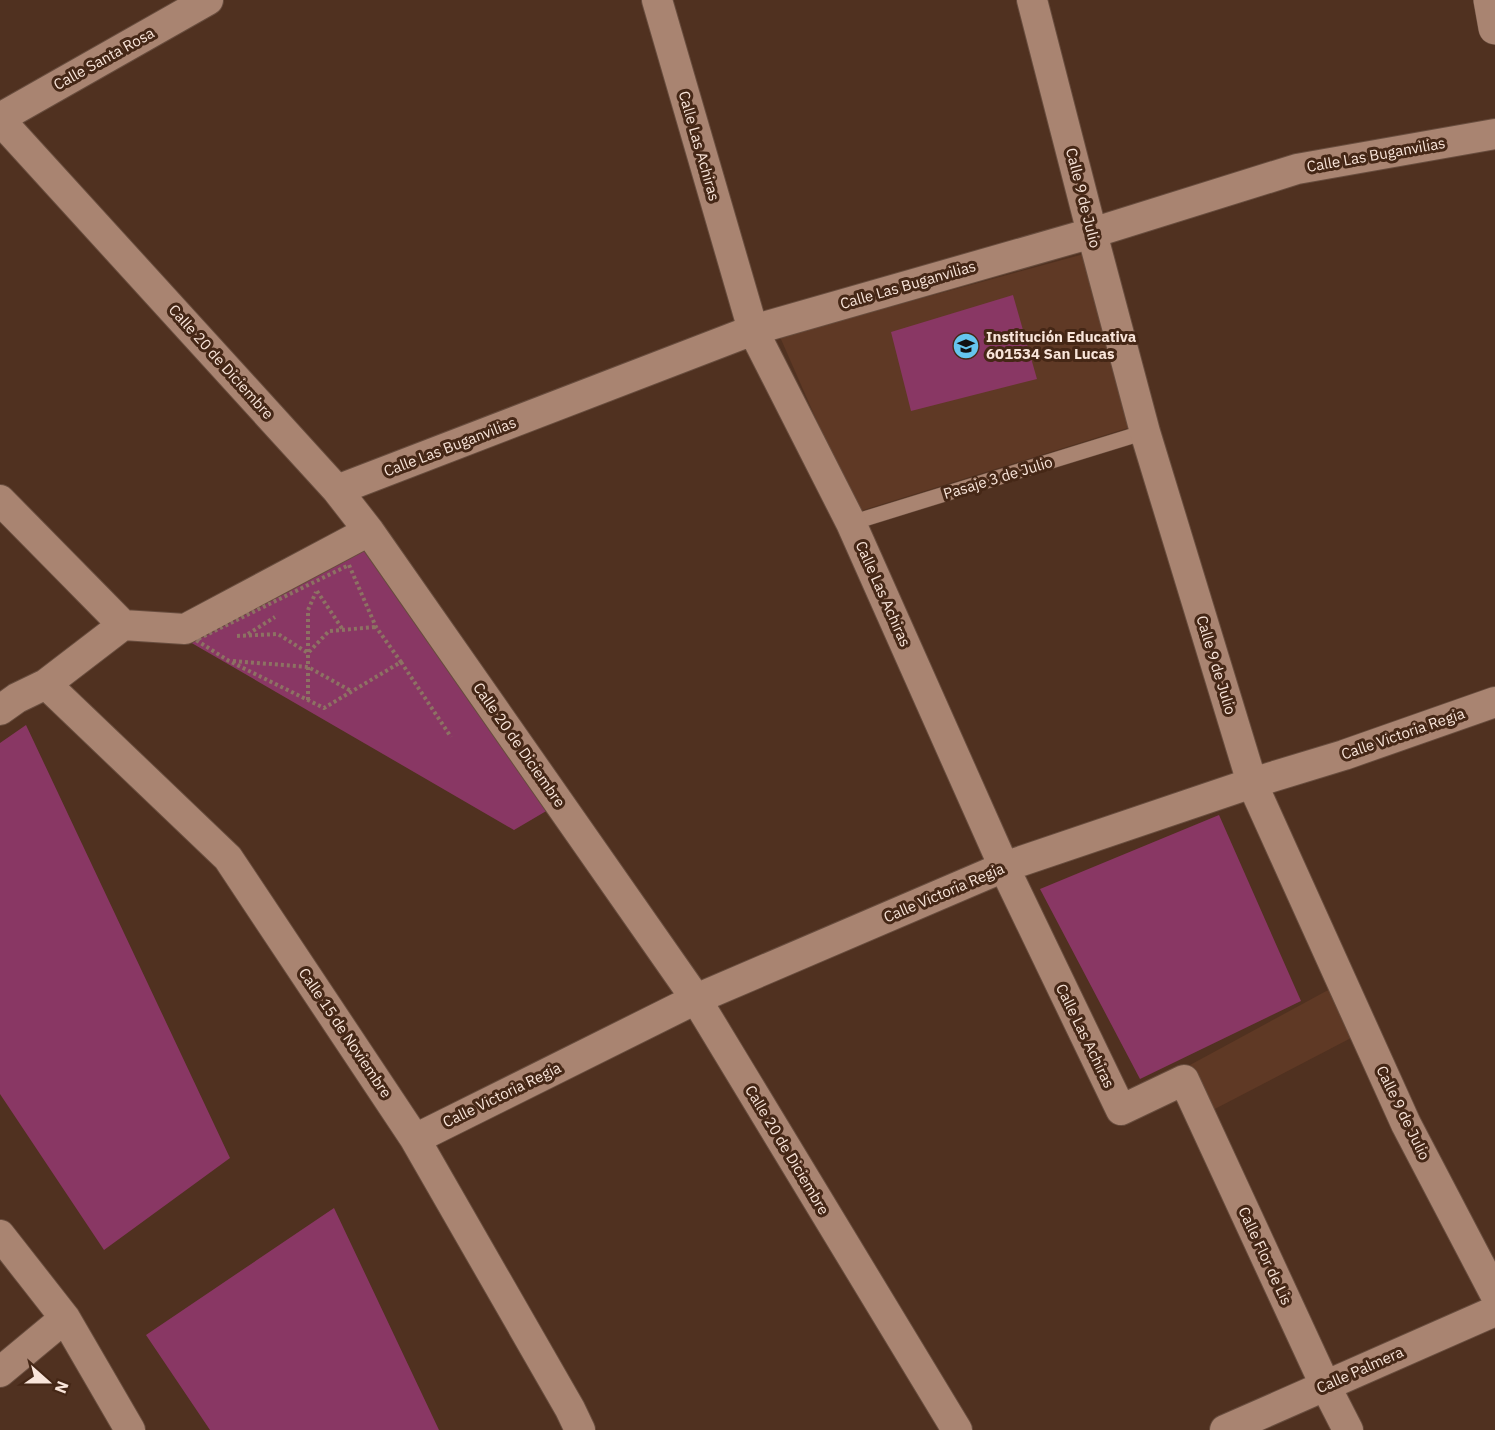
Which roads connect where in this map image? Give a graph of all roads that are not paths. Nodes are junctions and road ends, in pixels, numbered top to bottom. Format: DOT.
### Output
graph roads {
  1 [pos="208,0"];
  2 [pos="657,0"];
  3 [pos="1032,0"];
  4 [pos="1490,0"];
  5 [pos="1495,28"];
  6 [pos="0,119"];
  7 [pos="1495,134"];
  8 [pos="1092,233"];
  9 [pos="753,330"];
  10 [pos="1145,432"];
  11 [pos="337,490"];
  12 [pos="0,500"];
  13 [pos="851,523"];
  14 [pos="369,531"];
  15 [pos="123,625"];
  16 [pos="46,684"];
  17 [pos="1495,702"];
  18 [pos="0,710"];
  19 [pos="1252,783"];
  20 [pos="1004,867"];
  21 [pos="696,999"];
  22 [pos="1184,1080"];
  23 [pos="415,1138"];
  24 [pos="0,1235"];
  25 [pos="1495,1294"];
  26 [pos="1495,1311"];
  27 [pos="65,1318"];
  28 [pos="0,1372"];
  29 [pos="1325,1385"];
  30 [pos="130,1430"];
  31 [pos="580,1430"];
  32 [pos="957,1430"];
  33 [pos="1225,1430"];
  34 [pos="1348,1430"];
  1 -- 6 [label="street, Calle Santa Rosa"];
  2 -- 9 [label="street, Calle Las Achiras"];
  3 -- 8 [label="street, Calle 9 de Julio"];
  4 -- 5 [label="main road"];
  6 -- 11 [label="street, Calle 20 de Diciembre"];
  7 -- 8 [label="street, Calle Las Buganvilias"];
  8 -- 9 [label="street, Calle Las Buganvilias"];
  8 -- 10 [label="street, Calle 9 de Julio"];
  9 -- 11 [label="street, Calle Las Buganvilias"];
  9 -- 13 [label="street, Calle Las Achiras"];
  10 -- 13 [label="lane, Pasaje 3 de Julio"];
  10 -- 19 [label="street, Calle 9 de Julio"];
  11 -- 14 [label="street, Calle 20 de Diciembre"];
  12 -- 15 [label="street"];
  13 -- 20 [label="street, Calle Las Achiras"];
  14 -- 15 [label="street"];
  14 -- 21 [label="street, Calle 20 de Diciembre"];
  15 -- 16 [label="street"];
  16 -- 18 [label="street"];
  16 -- 23 [label="street, Calle 15 de Noviembre"];
  17 -- 19 [label="street, Calle Victoria Regia"];
  19 -- 20 [label="street, Calle Victoria Regia"];
  19 -- 25 [label="street, Calle 9 de Julio"];
  20 -- 21 [label="street, Calle Victoria Regia"];
  20 -- 22 [label="street, Calle Las Achiras"];
  21 -- 23 [label="street, Calle Victoria Regia"];
  21 -- 32 [label="street, Calle 20 de Diciembre"];
  22 -- 29 [label="street, Calle Flor de Lis"];
  23 -- 31 [label="street, Calle 15 de Noviembre"];
  24 -- 27 [label="street"];
  26 -- 29 [label="street, Calle Palmera"];
  27 -- 28 [label="street"];
  27 -- 30 [label="street"];
  29 -- 33 [label="street, Calle Palmera"];
  29 -- 34 [label="street, Calle Flor de Lis"];
}
